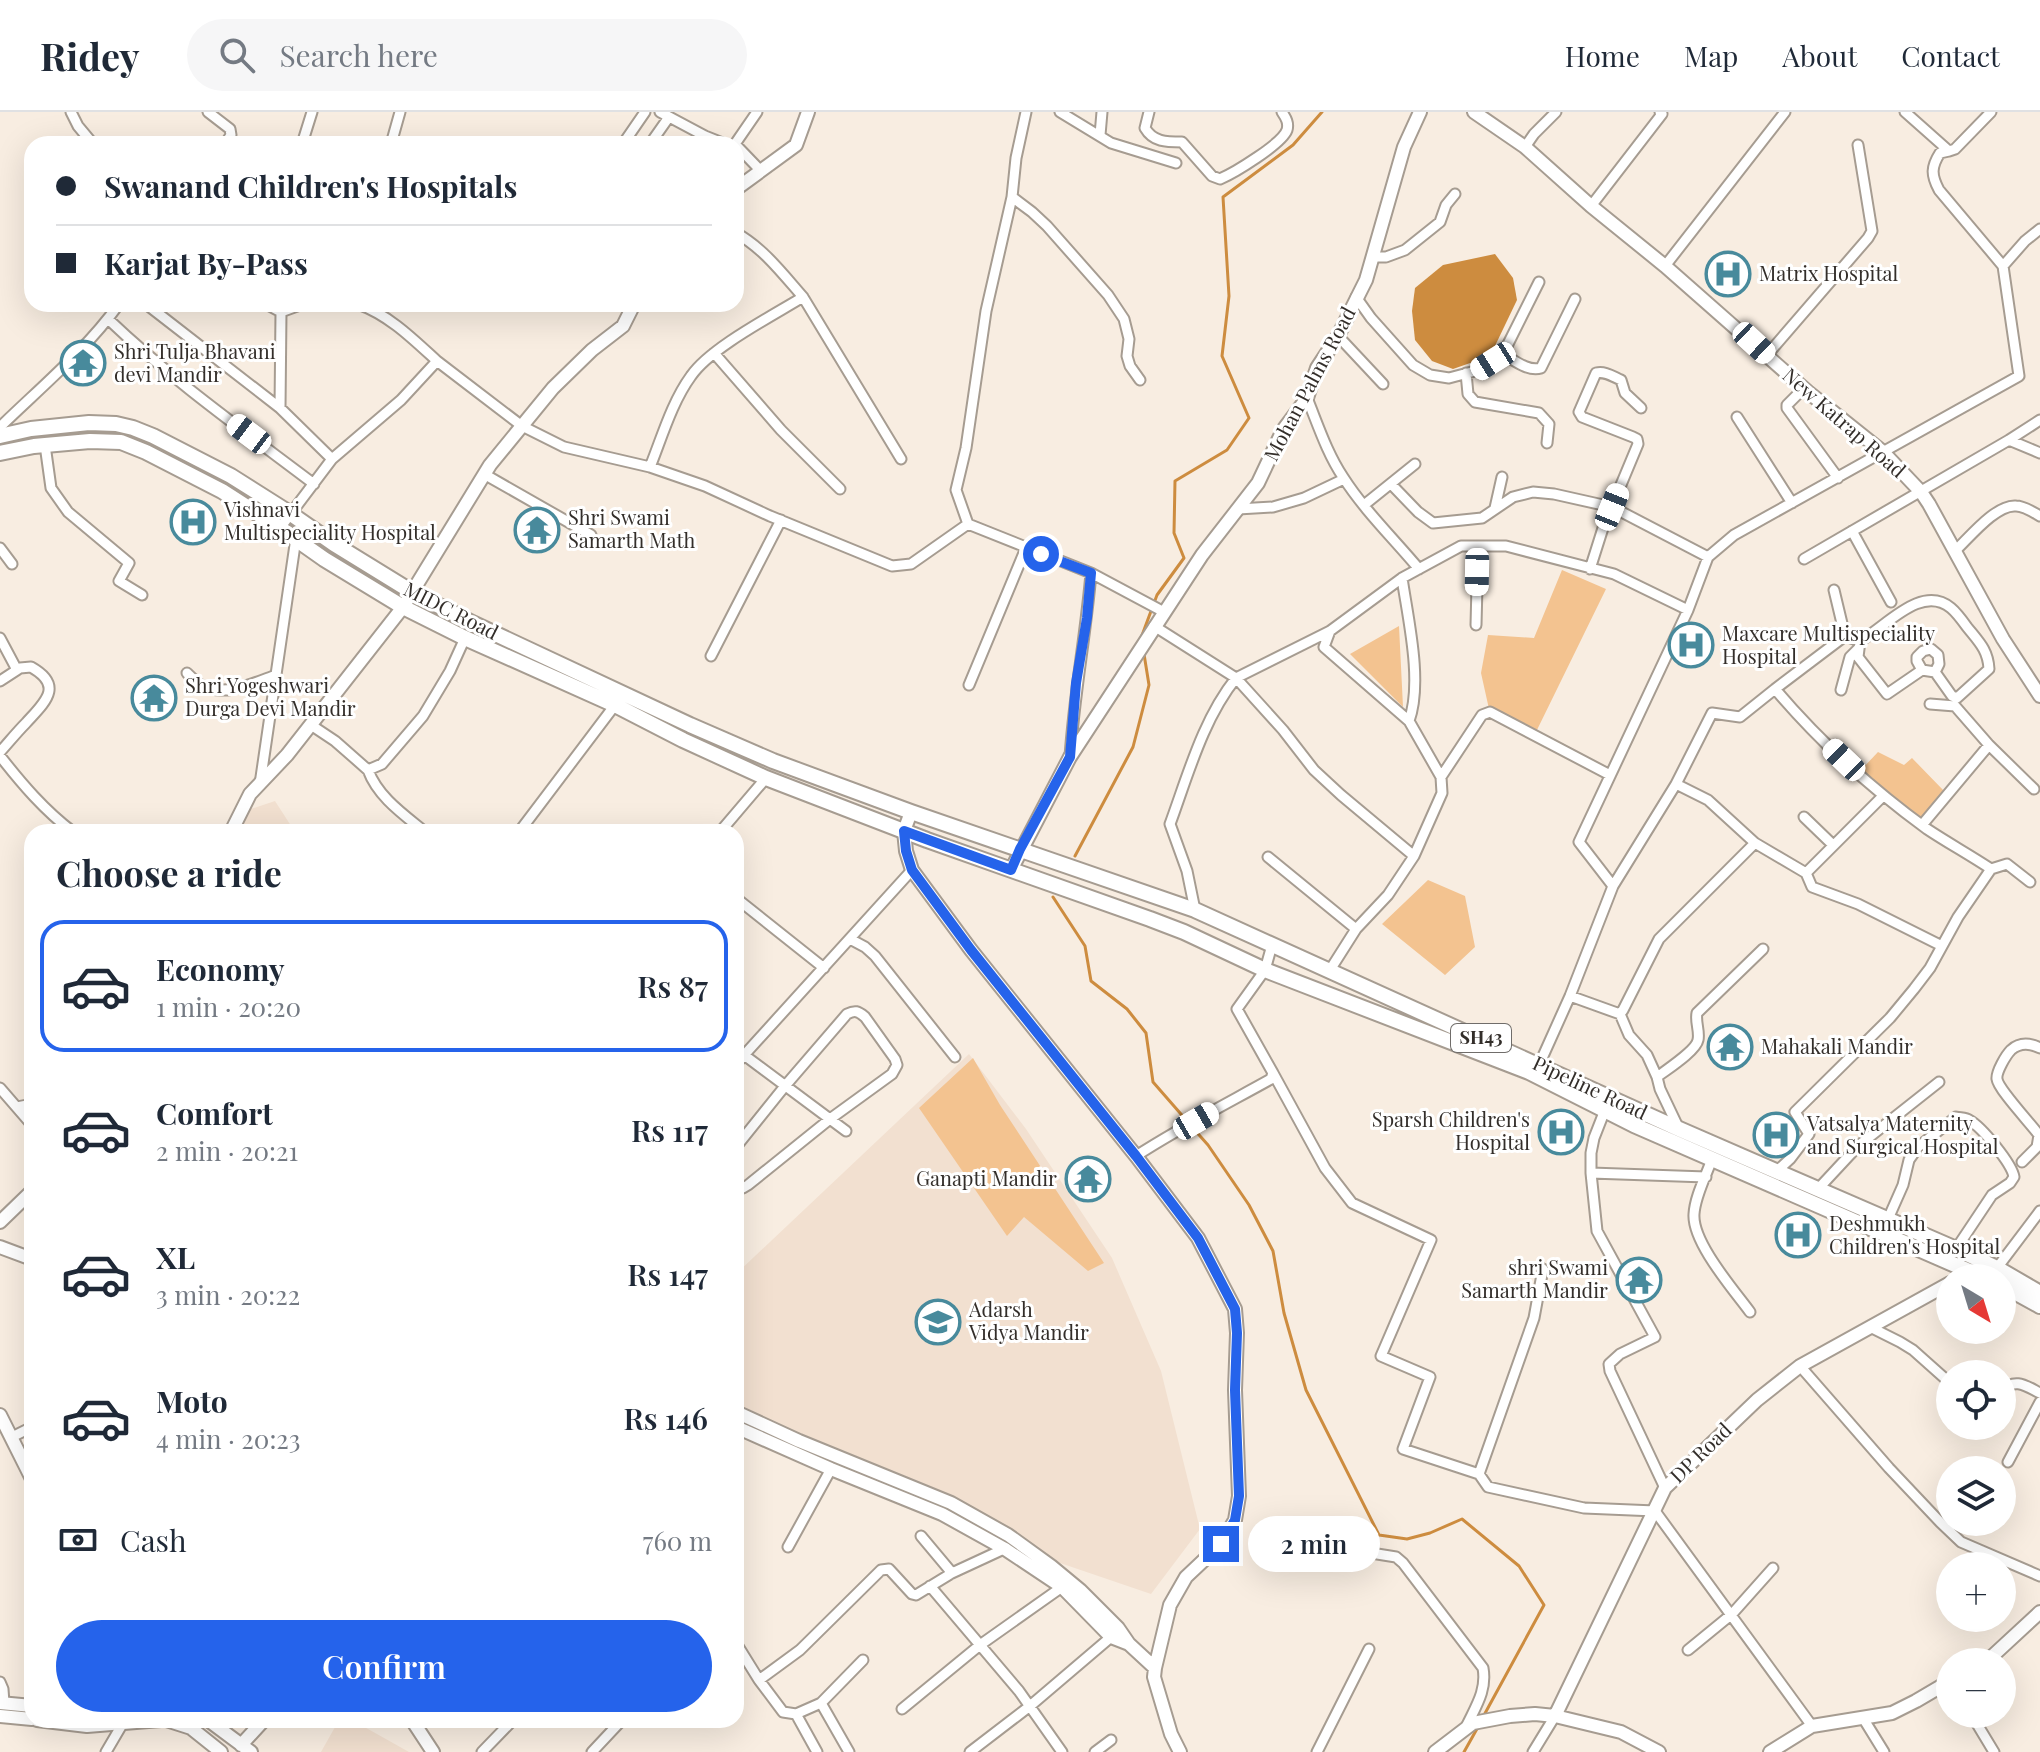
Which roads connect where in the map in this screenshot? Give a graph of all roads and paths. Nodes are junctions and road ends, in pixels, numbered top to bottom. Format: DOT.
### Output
graph roads {
  1 [pos="71,112"];
  2 [pos="208,112"];
  3 [pos="312,112"];
  4 [pos="400,112"];
  5 [pos="645,112"];
  6 [pos="757,112"];
  7 [pos="808,112"];
  8 [pos="1026,112"];
  9 [pos="1060,112"];
  10 [pos="1102,112"];
  11 [pos="1149,112"];
  12 [pos="1282,112"];
  13 [pos="1420,112"];
  14 [pos="1474,112"];
  15 [pos="1556,112"];
  16 [pos="1660,112"];
  17 [pos="1785,112"];
  18 [pos="1905,112"];
  19 [pos="1991,112"];
  20 [pos="665,114"];
  21 [pos="1100,135"];
  22 [pos="86,136"];
  23 [pos="230,136"];
  24 [pos="304,136"];
  25 [pos="393,136"];
  26 [pos="628,136"];
  27 [pos="654,136"];
  28 [pos="705,136"];
  29 [pos="742,136"];
  30 [pos="1858,145"];
  31 [pos="1525,147"];
  32 [pos="1949,151"];
  33 [pos="744,153"];
  34 [pos="1176,163"];
  35 [pos="760,170"];
  36 [pos="744,183"];
  37 [pos="1455,194"];
  38 [pos="1012,197"];
  39 [pos="1591,206"];
  40 [pos="2040,229"];
  41 [pos="744,237"];
  42 [pos="1372,257"];
  43 [pos="1665,266"];
  44 [pos="2003,266"];
  45 [pos="1539,282"];
  46 [pos="803,297"];
  47 [pos="1356,297"];
  48 [pos="1575,299"];
  49 [pos="113,312"];
  50 [pos="156,312"];
  51 [pos="281,312"];
  52 [pos="377,312"];
  53 [pos="630,312"];
  54 [pos="108,319"];
  55 [pos="1338,336"];
  56 [pos="714,353"];
  57 [pos="1503,354"];
  58 [pos="1767,355"];
  59 [pos="437,361"];
  60 [pos="1466,373"];
  61 [pos="1140,380"];
  62 [pos="1383,384"];
  63 [pos="1804,388"];
  64 [pos="1307,398"];
  65 [pos="280,408"];
  66 [pos="1641,408"];
  67 [pos="1737,417"];
  68 [pos="2040,420"];
  69 [pos="522,426"];
  70 [pos="0,427"];
  71 [pos="0,436"];
  72 [pos="2009,440"];
  73 [pos="1547,443"];
  74 [pos="45,445"];
  75 [pos="1883,452"];
  76 [pos="0,453"];
  77 [pos="2040,453"];
  78 [pos="332,459"];
  79 [pos="901,459"];
  80 [pos="1415,464"];
  81 [pos="650,467"];
  82 [pos="484,474"];
  83 [pos="1502,477"];
  84 [pos="1838,478"];
  85 [pos="1344,479"];
  86 [pos="314,484"];
  87 [pos="1391,484"];
  88 [pos="840,489"];
  89 [pos="1921,492"];
  90 [pos="1792,503"];
  91 [pos="1364,505"];
  92 [pos="1612,507"];
  93 [pos="1495,508"];
  94 [pos="1238,509"];
  95 [pos="291,514"];
  96 [pos="2040,516"];
  97 [pos="781,520"];
  98 [pos="968,524"];
  99 [pos="280,528"];
  100 [pos="1852,531"];
  101 [pos="591,535"];
  102 [pos="296,538"];
  103 [pos="1478,546"];
  104 [pos="0,548"];
  105 [pos="1026,548"];
  106 [pos="1955,551"];
  107 [pos="1708,557"];
  108 [pos="1804,559"];
  109 [pos="12,564"];
  110 [pos="1419,569"];
  111 [pos="1590,569"];
  112 [pos="1091,573"];
  113 [pos="1402,578"];
  114 [pos="1834,590"];
  115 [pos="412,592"];
  116 [pos="142,595"];
  117 [pos="1891,602"];
  118 [pos="403,607"];
  119 [pos="1160,610"];
  120 [pos="1688,610"];
  121 [pos="1476,625"];
  122 [pos="1153,629"];
  123 [pos="1330,631"];
  124 [pos="1845,636"];
  125 [pos="0,638"];
  126 [pos="465,638"];
  127 [pos="1859,645"];
  128 [pos="711,656"];
  129 [pos="17,670"];
  130 [pos="1922,670"];
  131 [pos="1935,672"];
  132 [pos="187,673"];
  133 [pos="276,675"];
  134 [pos="1236,678"];
  135 [pos="0,681"];
  136 [pos="969,685"];
  137 [pos="1775,689"];
  138 [pos="1841,690"];
  139 [pos="2040,696"];
  140 [pos="1930,704"];
  141 [pos="615,705"];
  142 [pos="1409,721"];
  143 [pos="311,725"];
  144 [pos="1989,745"];
  145 [pos="0,754"];
  146 [pos="1070,757"];
  147 [pos="368,770"];
  148 [pos="1610,775"];
  149 [pos="1441,777"];
  150 [pos="766,778"];
  151 [pos="260,784"];
  152 [pos="1676,784"];
  153 [pos="2034,789"];
  154 [pos="1883,796"];
  155 [pos="911,812"];
  156 [pos="1804,817"];
  157 [pos="63,824"];
  158 [pos="235,824"];
  159 [pos="416,824"];
  160 [pos="525,824"];
  161 [pos="727,824"];
  162 [pos="1922,825"];
  163 [pos="904,831"];
  164 [pos="1755,843"];
  165 [pos="1833,845"];
  166 [pos="1020,849"];
  167 [pos="1414,856"];
  168 [pos="1268,857"];
  169 [pos="1991,869"];
  170 [pos="912,870"];
  171 [pos="1011,870"];
  172 [pos="1806,873"];
  173 [pos="2030,882"];
  174 [pos="1613,886"];
  175 [pos="744,904"];
  176 [pos="1195,910"];
  177 [pos="1356,929"];
  178 [pos="850,939"];
  179 [pos="1272,945"];
  180 [pos="1942,946"];
  181 [pos="1763,949"];
  182 [pos="824,968"];
  183 [pos="1265,970"];
  184 [pos="1330,970"];
  185 [pos="1570,996"];
  186 [pos="1620,1014"];
  187 [pos="744,1048"];
  188 [pos="2040,1048"];
  189 [pos="744,1055"];
  190 [pos="955,1057"];
  191 [pos="1539,1065"];
  192 [pos="1273,1073"];
  193 [pos="1657,1077"];
  194 [pos="1939,1082"];
  195 [pos="785,1086"];
  196 [pos="0,1088"];
  197 [pos="24,1106"];
  198 [pos="17,1107"];
  199 [pos="1605,1110"];
  200 [pos="24,1115"];
  201 [pos="830,1119"];
  202 [pos="1679,1129"];
  203 [pos="846,1131"];
  204 [pos="744,1137"];
  205 [pos="1136,1156"];
  206 [pos="1712,1159"];
  207 [pos="2022,1162"];
  208 [pos="1777,1171"];
  209 [pos="1591,1173"];
  210 [pos="1706,1177"];
  211 [pos="744,1187"];
  212 [pos="1818,1189"];
  213 [pos="24,1199"];
  214 [pos="2040,1211"];
  215 [pos="1888,1219"];
  216 [pos="0,1222"];
  217 [pos="0,1247"];
  218 [pos="1956,1249"];
  219 [pos="24,1256"];
  220 [pos="1954,1264"];
  221 [pos="1988,1264"];
  222 [pos="2000,1264"];
  223 [pos="1936,1267"];
  224 [pos="1543,1269"];
  225 [pos="2016,1279"];
  226 [pos="1936,1285"];
  227 [pos="2016,1293"];
  228 [pos="2040,1293"];
  229 [pos="2040,1306"];
  230 [pos="1750,1312"];
  231 [pos="1870,1327"];
  232 [pos="1800,1366"];
  233 [pos="1936,1371"];
  234 [pos="2016,1384"];
  235 [pos="2040,1393"];
  236 [pos="2040,1402"];
  237 [pos="0,1415"];
  238 [pos="744,1416"];
  239 [pos="24,1431"];
  240 [pos="744,1431"];
  241 [pos="12,1437"];
  242 [pos="2011,1456"];
  243 [pos="24,1462"];
  244 [pos="831,1469"];
  245 [pos="1479,1474"];
  246 [pos="1665,1488"];
  247 [pos="1655,1511"];
  248 [pos="921,1536"];
  249 [pos="1009,1544"];
  250 [pos="788,1547"];
  251 [pos="1371,1553"];
  252 [pos="1773,1568"];
  253 [pos="952,1573"];
  254 [pos="2040,1576"];
  255 [pos="930,1586"];
  256 [pos="1062,1587"];
  257 [pos="1732,1614"];
  258 [pos="2039,1616"];
  259 [pos="1111,1637"];
  260 [pos="1129,1644"];
  261 [pos="980,1645"];
  262 [pos="2002,1648"];
  263 [pos="1369,1649"];
  264 [pos="1688,1650"];
  265 [pos="744,1656"];
  266 [pos="863,1660"];
  267 [pos="1155,1668"];
  268 [pos="759,1680"];
  269 [pos="0,1682"];
  270 [pos="1936,1689"];
  271 [pos="821,1703"];
  272 [pos="24,1706"];
  273 [pos="1030,1706"];
  274 [pos="1,1707"];
  275 [pos="902,1709"];
  276 [pos="796,1714"];
  277 [pos="24,1716"];
  278 [pos="1555,1716"];
  279 [pos="1863,1718"];
  280 [pos="1470,1725"];
  281 [pos="1812,1726"];
  282 [pos="120,1728"];
  283 [pos="195,1728"];
  284 [pos="217,1728"];
  285 [pos="258,1728"];
  286 [pos="417,1728"];
  287 [pos="505,1728"];
  288 [pos="614,1728"];
  289 [pos="1979,1728"];
  290 [pos="1111,1740"];
  291 [pos="242,1750"];
  292 [pos="106,1752"];
  293 [pos="221,1752"];
  294 [pos="433,1752"];
  295 [pos="482,1752"];
  296 [pos="592,1752"];
  297 [pos="817,1752"];
  298 [pos="849,1752"];
  299 [pos="970,1752"];
  300 [pos="1062,1752"];
  301 [pos="1095,1752"];
  302 [pos="1180,1752"];
  303 [pos="1317,1752"];
  304 [pos="1435,1752"];
  305 [pos="1533,1752"];
  306 [pos="1659,1752"];
  307 [pos="1770,1752"];
  308 [pos="1884,1752"];
  309 [pos="1994,1752"];
  1 -- 22 [label="street"];
  2 -- 23 [label="street"];
  3 -- 24 [label="street"];
  4 -- 25 [label="street"];
  5 -- 26 [label="street"];
  6 -- 29 [label="street"];
  7 -- 35 [label="street"];
  8 -- 38 [label="street"];
  9 -- 21 [label="street"];
  10 -- 21 [label="street"];
  11 -- 12 [label="street"];
  13 -- 42 [label="street, Mohan Palms Road"];
  14 -- 31 [label="street, New Katrap Road"];
  15 -- 31 [label="street"];
  16 -- 39 [label="street"];
  17 -- 43 [label="street"];
  18 -- 32 [label="street"];
  19 -- 32 [label="street"];
  20 -- 27 [label="street"];
  20 -- 28 [label="street"];
  21 -- 34 [label="street"];
  30 -- 58 [label="street"];
  31 -- 39 [label="street, New Katrap Road"];
  32 -- 44 [label="street"];
  33 -- 35 [label="street"];
  35 -- 36 [label="street"];
  37 -- 42 [label="street"];
  38 -- 61 [label="street"];
  38 -- 98 [label="street"];
  39 -- 43 [label="street, New Katrap Road"];
  40 -- 44 [label="street"];
  41 -- 46 [label="street"];
  42 -- 47 [label="street, Mohan Palms Road"];
  43 -- 58 [label="street, New Katrap Road"];
  44 -- 75 [label="street"];
  45 -- 57 [label="street"];
  46 -- 56 [label="street"];
  46 -- 79 [label="street"];
  47 -- 55 [label="street, Mohan Palms Road"];
  47 -- 60 [label="street"];
  48 -- 57 [label="street"];
  49 -- 54 [label="street"];
  50 -- 65 [label="street"];
  51 -- 65 [label="street"];
  52 -- 59 [label="street"];
  53 -- 69 [label="street"];
  54 -- 70 [label="street"];
  54 -- 86 [label="street"];
  55 -- 62 [label="street"];
  55 -- 64 [label="street, Mohan Palms Road"];
  56 -- 81 [label="street"];
  56 -- 88 [label="street"];
  57 -- 60 [label="street"];
  58 -- 63 [label="street, New Katrap Road"];
  59 -- 69 [label="street"];
  59 -- 78 [label="street"];
  60 -- 73 [label="street"];
  63 -- 75 [label="street, New Katrap Road"];
  63 -- 84 [label="street"];
  64 -- 85 [label="street"];
  64 -- 94 [label="street, Mohan Palms Road"];
  65 -- 78 [label="street"];
  66 -- 92 [label="street"];
  67 -- 90 [label="street"];
  68 -- 72 [label="street"];
  69 -- 81 [label="street"];
  69 -- 82 [label="street"];
  71 -- 95 [label="main road, MIDC Road"];
  72 -- 77 [label="street"];
  72 -- 89 [label="street"];
  74 -- 76 [label="main road, MIDC Road"];
  74 -- 99 [label="main road, MIDC Road"];
  74 -- 116 [label="street"];
  75 -- 84 [label="street"];
  75 -- 89 [label="street, New Katrap Road"];
  78 -- 86 [label="street"];
  80 -- 87 [label="street"];
  81 -- 97 [label="street"];
  82 -- 101 [label="street"];
  82 -- 115 [label="street"];
  83 -- 93 [label="street"];
  84 -- 90 [label="street"];
  85 -- 91 [label="street"];
  85 -- 94 [label="street"];
  86 -- 95 [label="street"];
  87 -- 91 [label="street"];
  87 -- 93 [label="street"];
  89 -- 100 [label="street"];
  89 -- 106 [label="street, New Katrap Road"];
  90 -- 107 [label="street"];
  91 -- 110 [label="street"];
  92 -- 93 [label="street"];
  92 -- 107 [label="street"];
  92 -- 111 [label="street"];
  94 -- 119 [label="street, Mohan Palms Road"];
  95 -- 99 [label="street"];
  95 -- 115 [label="main road, MIDC Road"];
  96 -- 106 [label="street"];
  97 -- 98 [label="street"];
  97 -- 128 [label="street"];
  98 -- 105 [label="street"];
  99 -- 102 [label="main road, MIDC Road"];
  100 -- 108 [label="street"];
  100 -- 117 [label="street"];
  102 -- 118 [label="main road, MIDC Road"];
  102 -- 133 [label="street"];
  103 -- 110 [label="street"];
  103 -- 111 [label="street"];
  103 -- 121 [label="street"];
  104 -- 109 [label="street"];
  105 -- 112 [label="street"];
  105 -- 136 [label="street"];
  106 -- 139 [label="street, New Katrap Road"];
  107 -- 120 [label="street"];
  110 -- 113 [label="street"];
  111 -- 120 [label="street"];
  112 -- 119 [label="street"];
  112 -- 146 [label="street"];
  113 -- 123 [label="street"];
  113 -- 142 [label="street"];
  114 -- 124 [label="street"];
  115 -- 118 [label="street"];
  115 -- 155 [label="main road, MIDC Road"];
  118 -- 126 [label="main road, MIDC Road"];
  118 -- 143 [label="street"];
  119 -- 122 [label="street, Mohan Palms Road"];
  120 -- 148 [label="street"];
  122 -- 134 [label="street"];
  122 -- 146 [label="street"];
  123 -- 134 [label="street"];
  123 -- 142 [label="street"];
  124 -- 127 [label="street"];
  124 -- 137 [label="street"];
  125 -- 129 [label="street"];
  126 -- 141 [label="main road, MIDC Road"];
  126 -- 147 [label="street"];
  127 -- 130 [label="street"];
  127 -- 131 [label="street"];
  127 -- 138 [label="street"];
  129 -- 135 [label="street"];
  129 -- 145 [label="street"];
  130 -- 131 [label="street"];
  130 -- 131 [label="street"];
  132 -- 133 [label="street"];
  133 -- 151 [label="street"];
  134 -- 167 [label="street"];
  134 -- 176 [label="street"];
  137 -- 152 [label="street"];
  137 -- 154 [label="street"];
  140 -- 144 [label="street"];
  141 -- 150 [label="main road, MIDC Road"];
  141 -- 160 [label="street"];
  142 -- 149 [label="street"];
  143 -- 147 [label="street"];
  143 -- 151 [label="street"];
  144 -- 153 [label="street"];
  144 -- 162 [label="street"];
  145 -- 157 [label="street"];
  146 -- 166 [label="street"];
  147 -- 159 [label="street"];
  148 -- 149 [label="street"];
  148 -- 174 [label="street"];
  149 -- 167 [label="street"];
  150 -- 161 [label="street"];
  150 -- 163 [label="main road, MIDC Road"];
  151 -- 158 [label="street"];
  152 -- 164 [label="street"];
  152 -- 174 [label="street"];
  154 -- 162 [label="street"];
  154 -- 165 [label="street"];
  155 -- 163 [label="street"];
  155 -- 166 [label="main road, Pipeline Road / SH43"];
  156 -- 165 [label="street"];
  162 -- 169 [label="street"];
  163 -- 170 [label="street"];
  163 -- 171 [label="main road, Pipeline Road / SH43"];
  164 -- 172 [label="street"];
  164 -- 186 [label="street"];
  165 -- 172 [label="street"];
  166 -- 171 [label="street"];
  166 -- 176 [label="main road, Pipeline Road / SH43"];
  167 -- 177 [label="street"];
  168 -- 177 [label="street"];
  169 -- 173 [label="street"];
  169 -- 180 [label="street"];
  170 -- 178 [label="street"];
  170 -- 205 [label="street"];
  171 -- 183 [label="main road, Pipeline Road / SH43"];
  172 -- 180 [label="street"];
  174 -- 185 [label="street"];
  175 -- 182 [label="street"];
  176 -- 179 [label="main road, Pipeline Road / SH43"];
  177 -- 184 [label="street"];
  178 -- 182 [label="street"];
  178 -- 190 [label="street"];
  179 -- 183 [label="street"];
  179 -- 184 [label="main road, Pipeline Road / SH43"];
  180 -- 208 [label="street"];
  181 -- 193 [label="street"];
  182 -- 187 [label="street"];
  183 -- 192 [label="street"];
  183 -- 199 [label="main road, Pipeline Road / SH43"];
  184 -- 191 [label="main road, Pipeline Road / SH43"];
  185 -- 186 [label="street"];
  185 -- 191 [label="street"];
  186 -- 193 [label="street"];
  188 -- 207 [label="street"];
  189 -- 195 [label="street"];
  191 -- 202 [label="main road, Pipeline Road / SH43"];
  192 -- 205 [label="street"];
  192 -- 245 [label="street"];
  193 -- 202 [label="street"];
  194 -- 212 [label="street"];
  195 -- 201 [label="street"];
  195 -- 201 [label="street"];
  195 -- 204 [label="street"];
  196 -- 198 [label="street"];
  197 -- 198 [label="street"];
  198 -- 200 [label="street"];
  199 -- 206 [label="main road, Pipeline Road / SH43"];
  199 -- 209 [label="street"];
  201 -- 203 [label="street"];
  201 -- 211 [label="street"];
  202 -- 208 [label="main road, Pipeline Road / SH43"];
  205 -- 267 [label="street"];
  206 -- 210 [label="street"];
  206 -- 223 [label="main road, Pipeline Road / SH43"];
  208 -- 212 [label="main road, Pipeline Road / SH43"];
  209 -- 210 [label="street"];
  209 -- 246 [label="street"];
  210 -- 230 [label="street"];
  212 -- 215 [label="main road, Pipeline Road / SH43"];
  213 -- 216 [label="street"];
  214 -- 222 [label="street"];
  215 -- 218 [label="main road, Pipeline Road / SH43"];
  215 -- 218 [label="street"];
  217 -- 219 [label="street"];
  218 -- 220 [label="street"];
  218 -- 221 [label="main road, Pipeline Road / SH43"];
  224 -- 245 [label="street"];
  225 -- 228 [label="main road, Pipeline Road / SH43"];
  226 -- 231 [label="street, DP Road"];
  227 -- 229 [label="main road"];
  231 -- 232 [label="street, DP Road"];
  231 -- 233 [label="street"];
  232 -- 246 [label="street, DP Road"];
  232 -- 254 [label="street"];
  234 -- 235 [label="street"];
  236 -- 242 [label="street"];
  237 -- 241 [label="street"];
  238 -- 249 [label="street"];
  239 -- 241 [label="street"];
  240 -- 244 [label="street"];
  241 -- 243 [label="street"];
  244 -- 249 [label="street"];
  244 -- 250 [label="street"];
  245 -- 247 [label="street"];
  246 -- 247 [label="street, DP Road"];
  247 -- 257 [label="street"];
  247 -- 278 [label="street, DP Road"];
  248 -- 253 [label="street"];
  249 -- 253 [label="street"];
  249 -- 256 [label="street"];
  249 -- 260 [label="street"];
  251 -- 280 [label="street"];
  252 -- 257 [label="street"];
  253 -- 255 [label="street"];
  255 -- 261 [label="street"];
  255 -- 268 [label="street"];
  256 -- 259 [label="street"];
  256 -- 261 [label="street"];
  257 -- 264 [label="street"];
  257 -- 281 [label="street"];
  258 -- 262 [label="street"];
  259 -- 260 [label="street"];
  259 -- 273 [label="street"];
  260 -- 267 [label="street"];
  261 -- 273 [label="street"];
  261 -- 275 [label="street"];
  263 -- 303 [label="street"];
  265 -- 268 [label="street"];
  266 -- 271 [label="street"];
  267 -- 302 [label="street"];
  268 -- 276 [label="street"];
  269 -- 274 [label="street"];
  270 -- 279 [label="street"];
  271 -- 276 [label="street"];
  271 -- 298 [label="street"];
  272 -- 274 [label="street"];
  273 -- 299 [label="street"];
  273 -- 300 [label="street"];
  274 -- 277 [label="street"];
  276 -- 297 [label="street"];
  278 -- 280 [label="street"];
  278 -- 305 [label="street"];
  278 -- 306 [label="street"];
  279 -- 281 [label="street"];
  279 -- 308 [label="street"];
  280 -- 304 [label="street"];
  281 -- 307 [label="street"];
  282 -- 292 [label="street"];
  283 -- 293 [label="street"];
  284 -- 291 [label="street"];
  285 -- 291 [label="street"];
  286 -- 294 [label="street"];
  287 -- 295 [label="street"];
  288 -- 296 [label="street"];
  289 -- 309 [label="street"];
  290 -- 301 [label="street"];
}
